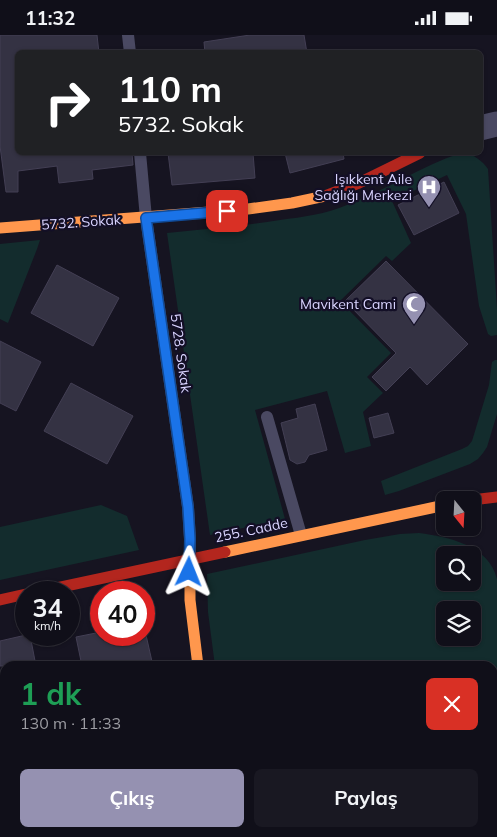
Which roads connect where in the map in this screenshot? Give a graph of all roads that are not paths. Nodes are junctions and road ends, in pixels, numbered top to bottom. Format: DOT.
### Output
graph roads {
  1 [pos="128,35"];
  2 [pos="130,50"];
  3 [pos="497,124"];
  4 [pos="483,126"];
  5 [pos="140,155"];
  6 [pos="416,155"];
  7 [pos="146,218"];
  8 [pos="0,228"];
  9 [pos="267,417"];
  10 [pos="497,497"];
  11 [pos="481,499"];
  12 [pos="436,507"];
  13 [pos="301,535"];
  14 [pos="190,559"];
  15 [pos="80,583"];
  16 [pos="15,597"];
  17 [pos="0,600"];
  18 [pos="197,661"];
  1 -- 2 [label="lane"];
  3 -- 4 [label="street"];
  5 -- 7 [label="lane, 5728. Sokak"];
  6 -- 7 [label="street, 5732. Sokak"];
  7 -- 8 [label="street, 5732. Sokak"];
  7 -- 14 [label="lane, 5728. Sokak"];
  9 -- 13 [label="lane"];
  10 -- 11 [label="street"];
  12 -- 13 [label="street, 255. Cadde"];
  13 -- 14 [label="street, 255. Cadde"];
  14 -- 15 [label="street, 255. Cadde"];
  14 -- 18 [label="street"];
  16 -- 17 [label="street"];
}
